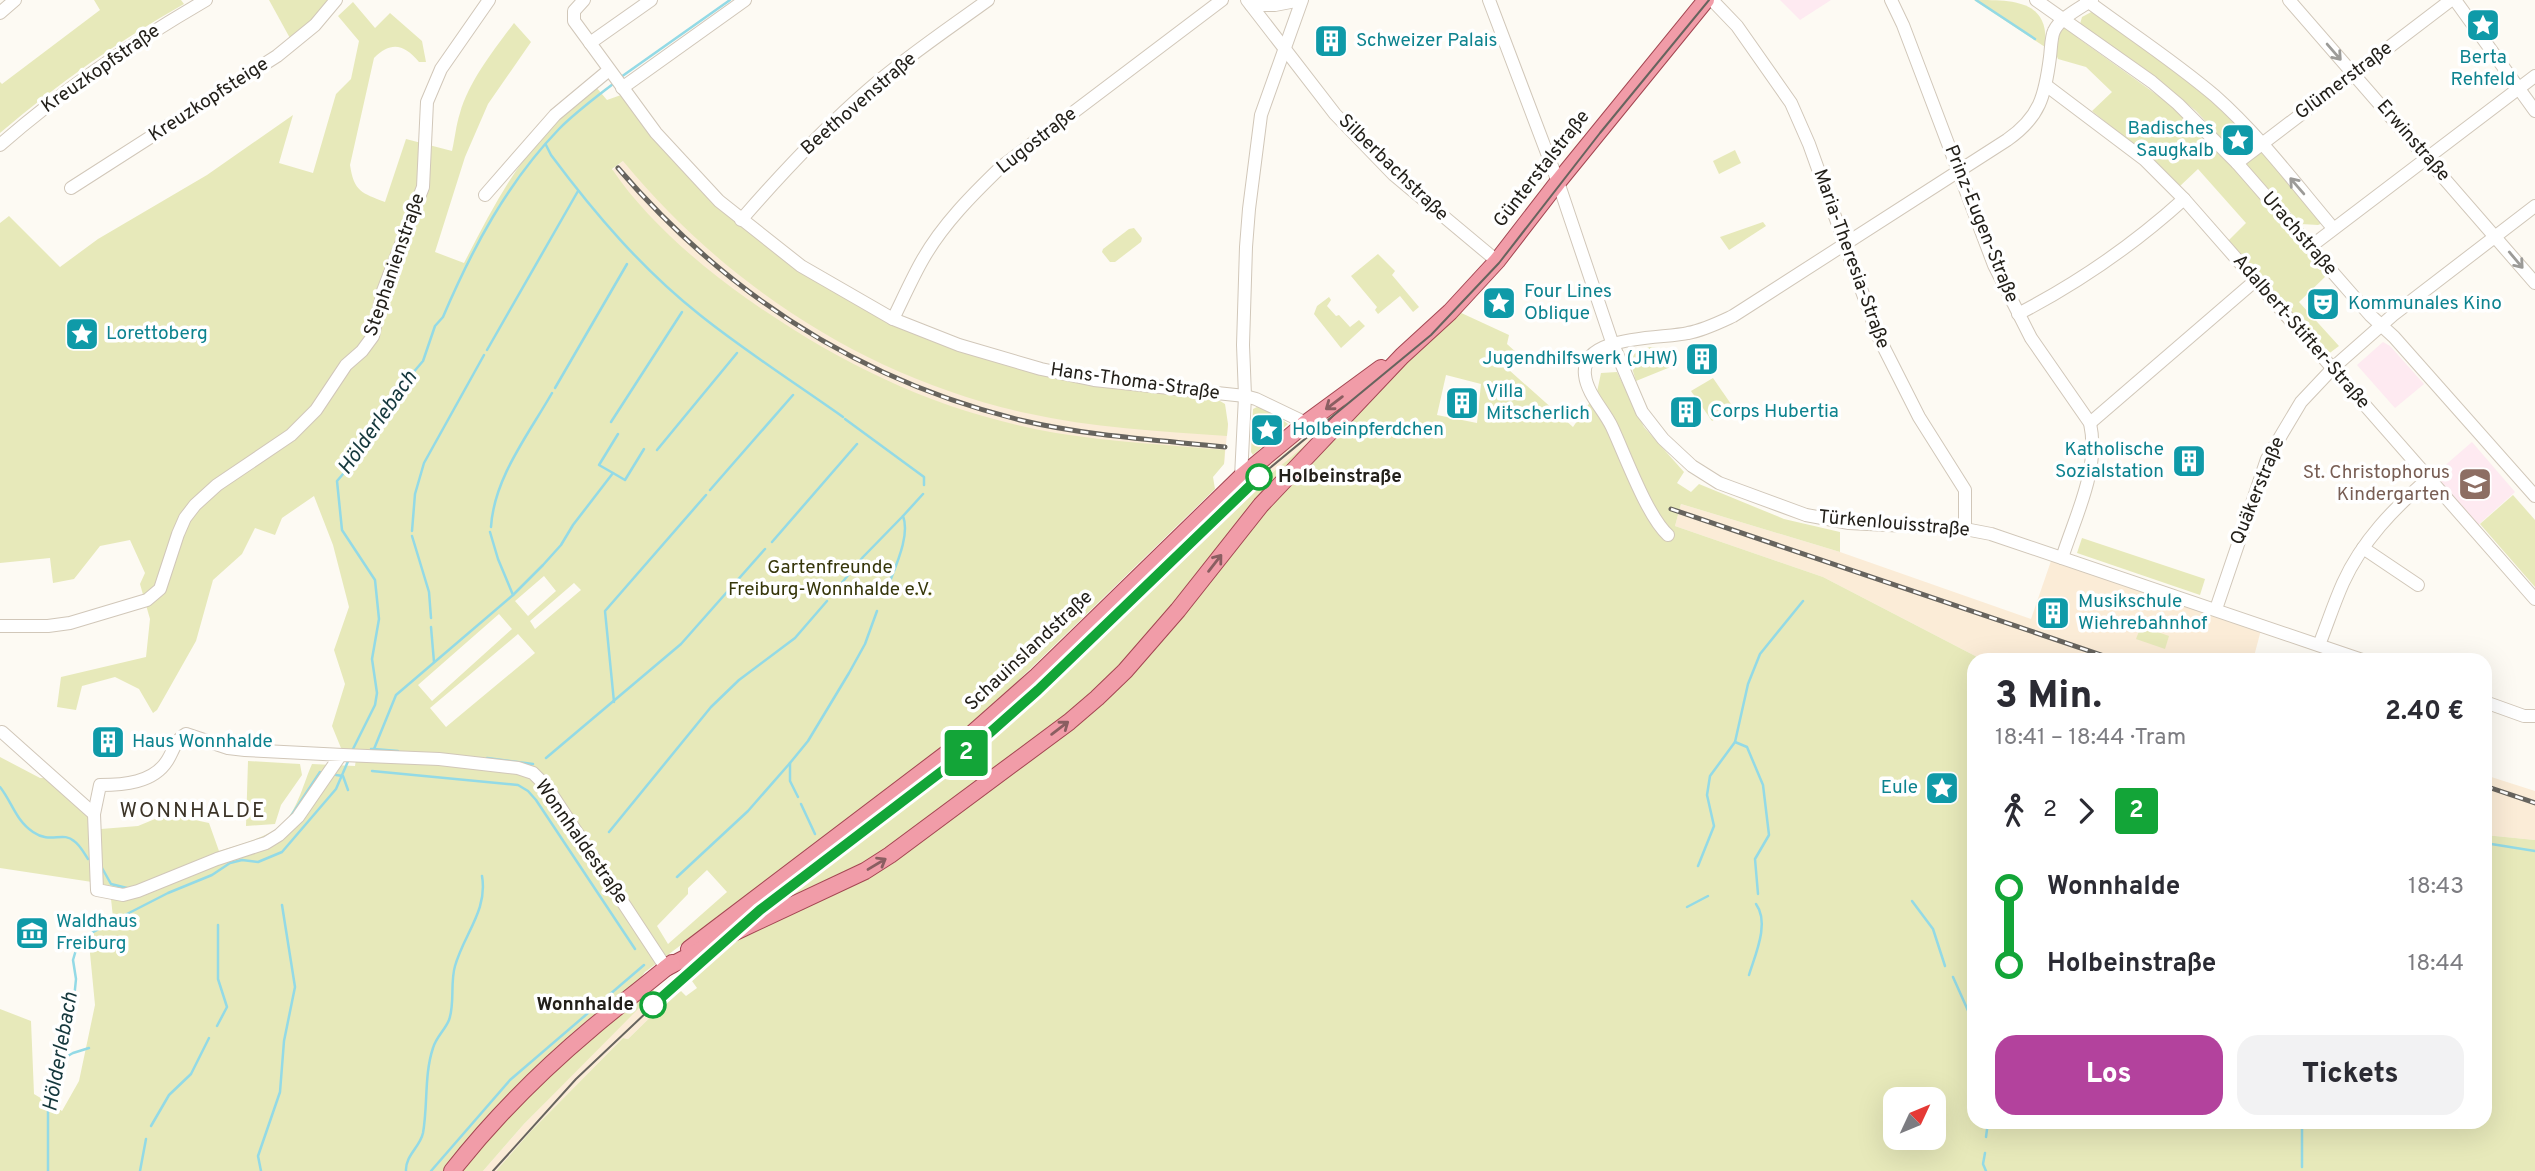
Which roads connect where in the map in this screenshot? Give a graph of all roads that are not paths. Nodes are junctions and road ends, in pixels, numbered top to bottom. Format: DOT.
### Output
graph roads {
  1 [pos="15,0"];
  2 [pos="206,0"];
  3 [pos="336,0"];
  4 [pos="489,0"];
  5 [pos="584,0"];
  6 [pos="651,0"];
  7 [pos="745,0"];
  8 [pos="988,0"];
  9 [pos="1222,0"];
  10 [pos="1301,0"];
  11 [pos="1489,0"];
  12 [pos="1706,0"];
  13 [pos="1712,0"];
  14 [pos="1891,0"];
  15 [pos="2036,0"];
  16 [pos="2289,0"];
  17 [pos="2453,0"];
  18 [pos="2089,1"];
  19 [pos="1249,2"];
  20 [pos="0,12"];
  21 [pos="2064,20"];
  22 [pos="590,43"];
  23 [pos="1284,48"];
  24 [pos="2353,75"];
  25 [pos="2535,76"];
  26 [pos="616,80"];
  27 [pos="2047,86"];
  28 [pos="2518,88"];
  29 [pos="2535,111"];
  30 [pos="2261,144"];
  31 [pos="0,145"];
  32 [pos="2427,156"];
  33 [pos="2237,163"];
  34 [pos="1958,172"];
  35 [pos="1558,182"];
  36 [pos="71,188"];
  37 [pos="485,195"];
  38 [pos="2184,199"];
  39 [pos="2535,206"];
  40 [pos="741,220"];
  41 [pos="2333,228"];
  42 [pos="2496,236"];
  43 [pos="1844,245"];
  44 [pos="2310,247"];
  45 [pos="1497,261"];
  46 [pos="2256,280"];
  47 [pos="2535,283"];
  48 [pos="2018,314"];
  49 [pos="893,318"];
  50 [pos="2381,325"];
  51 [pos="1612,342"];
  52 [pos="1402,356"];
  53 [pos="2334,368"];
  54 [pos="1245,397"];
  55 [pos="1360,401"];
  56 [pos="1306,423"];
  57 [pos="2090,423"];
  58 [pos="1241,477"];
  59 [pos="2429,478"];
  60 [pos="2535,496"];
  61 [pos="1965,528"];
  62 [pos="1668,535"];
  63 [pos="2362,548"];
  64 [pos="2062,558"];
  65 [pos="2418,584"];
  66 [pos="2535,599"];
  67 [pos="2216,609"];
  68 [pos="0,626"];
  69 [pos="2319,645"];
  70 [pos="2342,653"];
  71 [pos="2492,705"];
  72 [pos="2535,716"];
  73 [pos="2,732"];
  74 [pos="346,756"];
  75 [pos="94,814"];
  76 [pos="765,891"];
  77 [pos="768,916"];
  78 [pos="666,968"];
  79 [pos="452,1171"];
  1 -- 20 [label="street"];
  2 -- 31 [label="street, Kreuzkopfstraße"];
  3 -- 36 [label="street, Kreuzkopfsteige"];
  4 -- 68 [label="street, Stephanienstraße"];
  5 -- 22 [label="street, Hans-Thoma-Straße"];
  6 -- 22 [label="street"];
  7 -- 26 [label="street"];
  8 -- 40 [label="street, Beethovenstraße"];
  9 -- 49 [label="street, Lugostraße"];
  10 -- 19 [label="street"];
  10 -- 23 [label="street"];
  11 -- 35 [label="street, Türkenlouisstraße"];
  12 -- 35 [label="main road, Günterstalstraße"];
  13 -- 43 [label="street, Maria-Theresia-Straße"];
  14 -- 34 [label="street, Prinz-Eugen-Straße"];
  15 -- 21 [label="street, Urachstraße"];
  16 -- 24 [label="street, Erwinstraße, one-way"];
  17 -- 24 [label="street, Glümerstraße"];
  17 -- 28 [label="street"];
  18 -- 21 [label="street"];
  18 -- 30 [label="street, Urachstraße"];
  19 -- 23 [label="street, Silberbachstraße"];
  21 -- 27 [label="street"];
  21 -- 33 [label="street, Urachstraße"];
  22 -- 26 [label="street, Hans-Thoma-Straße"];
  23 -- 45 [label="street, Silberbachstraße"];
  23 -- 54 [label="street"];
  24 -- 30 [label="street, Glümerstraße"];
  24 -- 32 [label="street, Erwinstraße"];
  25 -- 28 [label="street"];
  26 -- 37 [label="street"];
  26 -- 40 [label="street, Hans-Thoma-Straße"];
  27 -- 34 [label="street"];
  27 -- 38 [label="street, Adalbert-Stifter-Straße"];
  28 -- 29 [label="street"];
  28 -- 32 [label="street"];
  30 -- 33 [label="street, Glümerstraße"];
  41 -- 30 [label="street, Urachstraße, one-way"];
  32 -- 41 [label="street"];
  32 -- 42 [label="street, Erwinstraße"];
  33 -- 44 [label="street, Urachstraße"];
  34 -- 43 [label="street"];
  34 -- 48 [label="street, Prinz-Eugen-Straße"];
  35 -- 45 [label="main road, Günterstalstraße"];
  35 -- 51 [label="street, Türkenlouisstraße"];
  38 -- 46 [label="street, Adalbert-Stifter-Straße"];
  38 -- 48 [label="street"];
  39 -- 42 [label="street, Quäkerstraße"];
  40 -- 49 [label="street, Hans-Thoma-Straße"];
  41 -- 44 [label="street"];
  42 -- 47 [label="street, Erwinstraße, one-way"];
  42 -- 50 [label="street, Quäkerstraße"];
  43 -- 51 [label="street"];
  43 -- 61 [label="street, Maria-Theresia-Straße"];
  44 -- 50 [label="street, Urachstraße"];
  45 -- 52 [label="main road, Günterstalstraße"];
  46 -- 53 [label="street, Adalbert-Stifter-Straße"];
  46 -- 57 [label="street"];
  48 -- 57 [label="street, Prinz-Eugen-Straße"];
  49 -- 54 [label="street, Hans-Thoma-Straße"];
  50 -- 53 [label="street, Quäkerstraße"];
  50 -- 60 [label="street, Urachstraße"];
  51 -- 61 [label="street, Türkenlouisstraße"];
  51 -- 62 [label="street"];
  52 -- 55 [label="main road, Günterstalstraße"];
  52 -- 56 [label="main road, Günterstalstraße, one-way"];
  53 -- 59 [label="street, Adalbert-Stifter-Straße"];
  53 -- 67 [label="street, Quäkerstraße"];
  54 -- 56 [label="street"];
  54 -- 58 [label="street"];
  77 -- 55 [label="main road, Schauinslandstraße, one-way"];
  56 -- 58 [label="main road, Günterstalstraße"];
  57 -- 64 [label="street, Prinz-Eugen-Straße"];
  58 -- 76 [label="main road, Schauinslandstraße"];
  59 -- 63 [label="street"];
  59 -- 66 [label="street, Adalbert-Stifter-Straße"];
  61 -- 64 [label="street, Türkenlouisstraße"];
  63 -- 65 [label="street"];
  63 -- 69 [label="street"];
  64 -- 67 [label="street, Türkenlouisstraße"];
  67 -- 69 [label="street, Türkenlouisstraße"];
  69 -- 70 [label="street, Türkenlouisstraße"];
  71 -- 72 [label="street"];
  73 -- 75 [label="street"];
  74 -- 75 [label="street, Wonnhaldestraße"];
  74 -- 75 [label="street, Wonnhaldestraße"];
  74 -- 78 [label="street, Wonnhaldestraße"];
  76 -- 77 [label="main road"];
  76 -- 78 [label="main road, Schauinslandstraße"];
  77 -- 78 [label="main road, Schauinslandstraße"];
  78 -- 79 [label="main road, Schauinslandstraße"];
}
